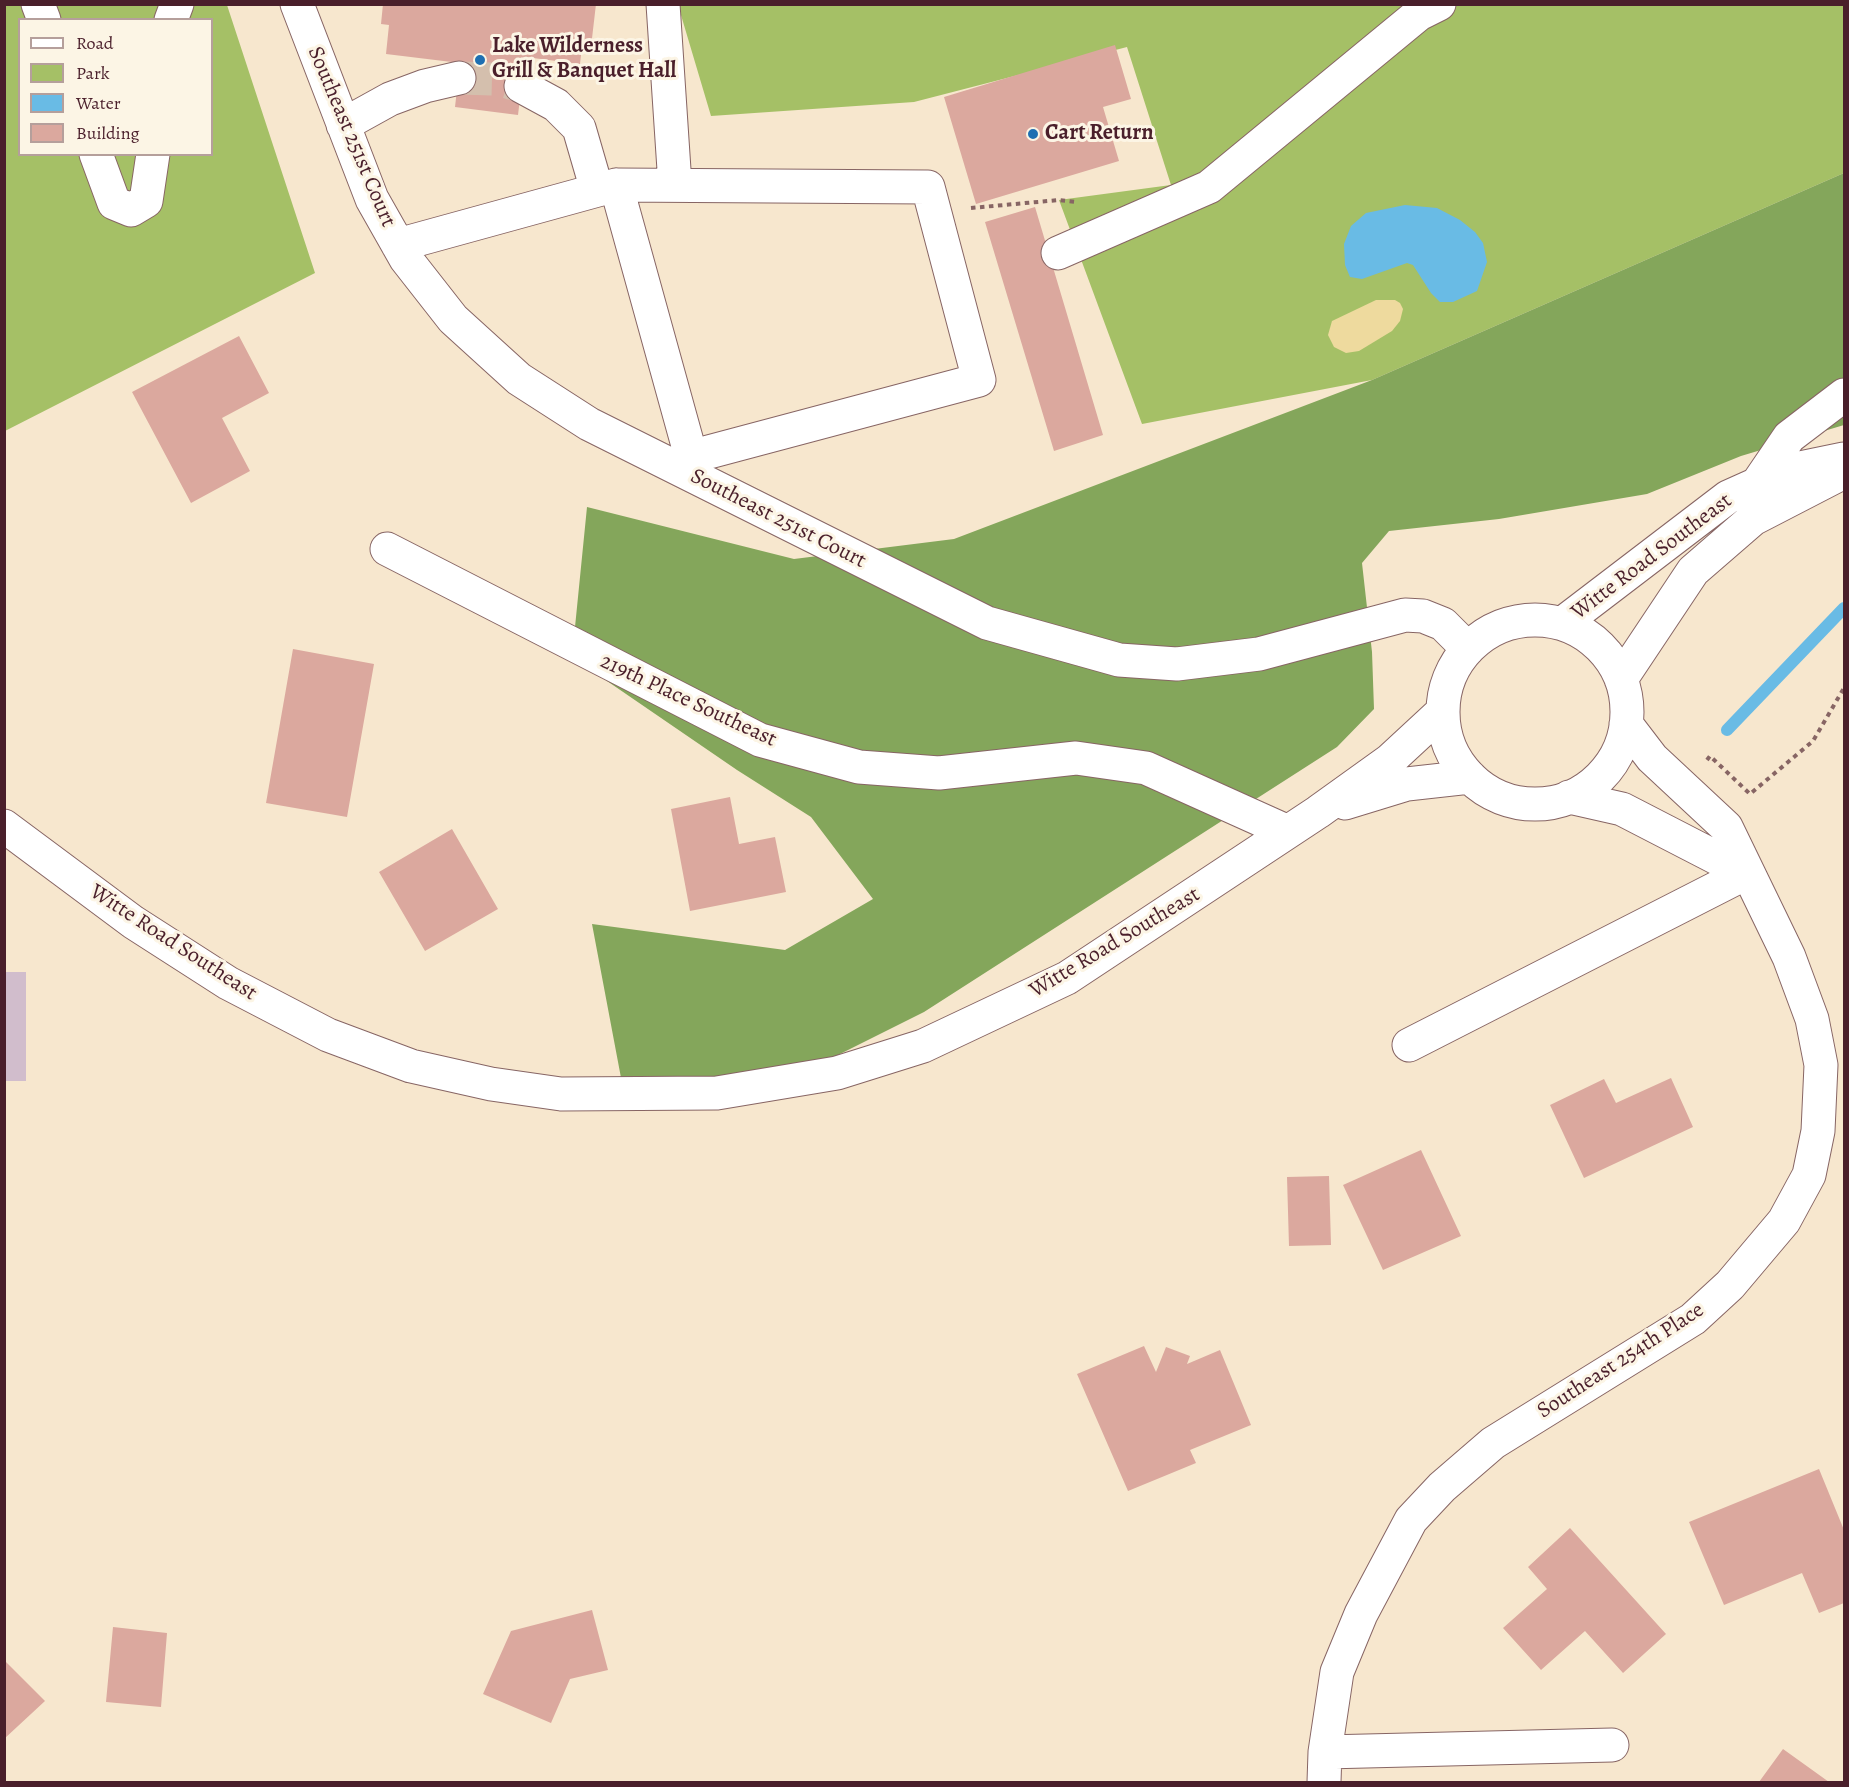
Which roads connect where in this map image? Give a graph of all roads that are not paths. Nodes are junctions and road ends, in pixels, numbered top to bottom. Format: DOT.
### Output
graph roads {
  1 [pos="297,4"];
  2 [pos="663,4"];
  3 [pos="1439,4"];
  4 [pos="459,78"];
  5 [pos="521,86"];
  6 [pos="343,125"];
  7 [pos="97,156"];
  8 [pos="153,156"];
  9 [pos="675,185"];
  10 [pos="607,187"];
  11 [pos="398,244"];
  12 [pos="1058,253"];
  13 [pos="1845,394"];
  14 [pos="1845,459"];
  15 [pos="694,468"];
  16 [pos="1845,472"];
  17 [pos="1757,484"];
  18 [pos="387,549"];
  19 [pos="1563,624"];
  20 [pos="1468,649"];
  21 [pos="1621,679"];
  22 [pos="1443,711"];
  23 [pos="1626,724"];
  24 [pos="1470,777"];
  25 [pos="1569,797"];
  26 [pos="1318,812"];
  27 [pos="4,826"];
  28 [pos="1286,831"];
  29 [pos="1746,873"];
  30 [pos="1409,1045"];
  31 [pos="1612,1745"];
  32 [pos="1324,1767"];
  1 -- 6 [label="street, Southeast 251st Court"];
  2 -- 9 [label="street"];
  3 -- 12 [label="street"];
  4 -- 6 [label="street"];
  5 -- 10 [label="street"];
  6 -- 11 [label="street, Southeast 251st Court"];
  7 -- 8 [label="street"];
  9 -- 10 [label="street"];
  9 -- 15 [label="street"];
  10 -- 11 [label="street"];
  10 -- 15 [label="street"];
  11 -- 15 [label="street, Southeast 251st Court"];
  13 -- 17 [label="street"];
  14 -- 17 [label="street, Witte Road Southeast"];
  15 -- 20 [label="street, Southeast 251st Court"];
  16 -- 21 [label="street, Witte Road Southeast"];
  17 -- 19 [label="street, Witte Road Southeast"];
  18 -- 28 [label="street, 219th Place Southeast"];
  19 -- 20 [label="street, Witte Road Southeast"];
  19 -- 21 [label="street, Witte Road Southeast"];
  20 -- 22 [label="street, Witte Road Southeast"];
  21 -- 23 [label="street, Witte Road Southeast"];
  22 -- 24 [label="street, Witte Road Southeast"];
  22 -- 26 [label="street, Witte Road Southeast"];
  23 -- 25 [label="street, Witte Road Southeast"];
  23 -- 29 [label="street, Southeast 254th Place"];
  24 -- 25 [label="street, Witte Road Southeast"];
  24 -- 26 [label="street, Witte Road Southeast"];
  25 -- 29 [label="street"];
  26 -- 28 [label="street, Witte Road Southeast"];
  27 -- 28 [label="street, Witte Road Southeast"];
  29 -- 30 [label="street"];
  29 -- 32 [label="street, Southeast 254th Place"];
  31 -- 32 [label="street, Southeast 254th Place"];
}
